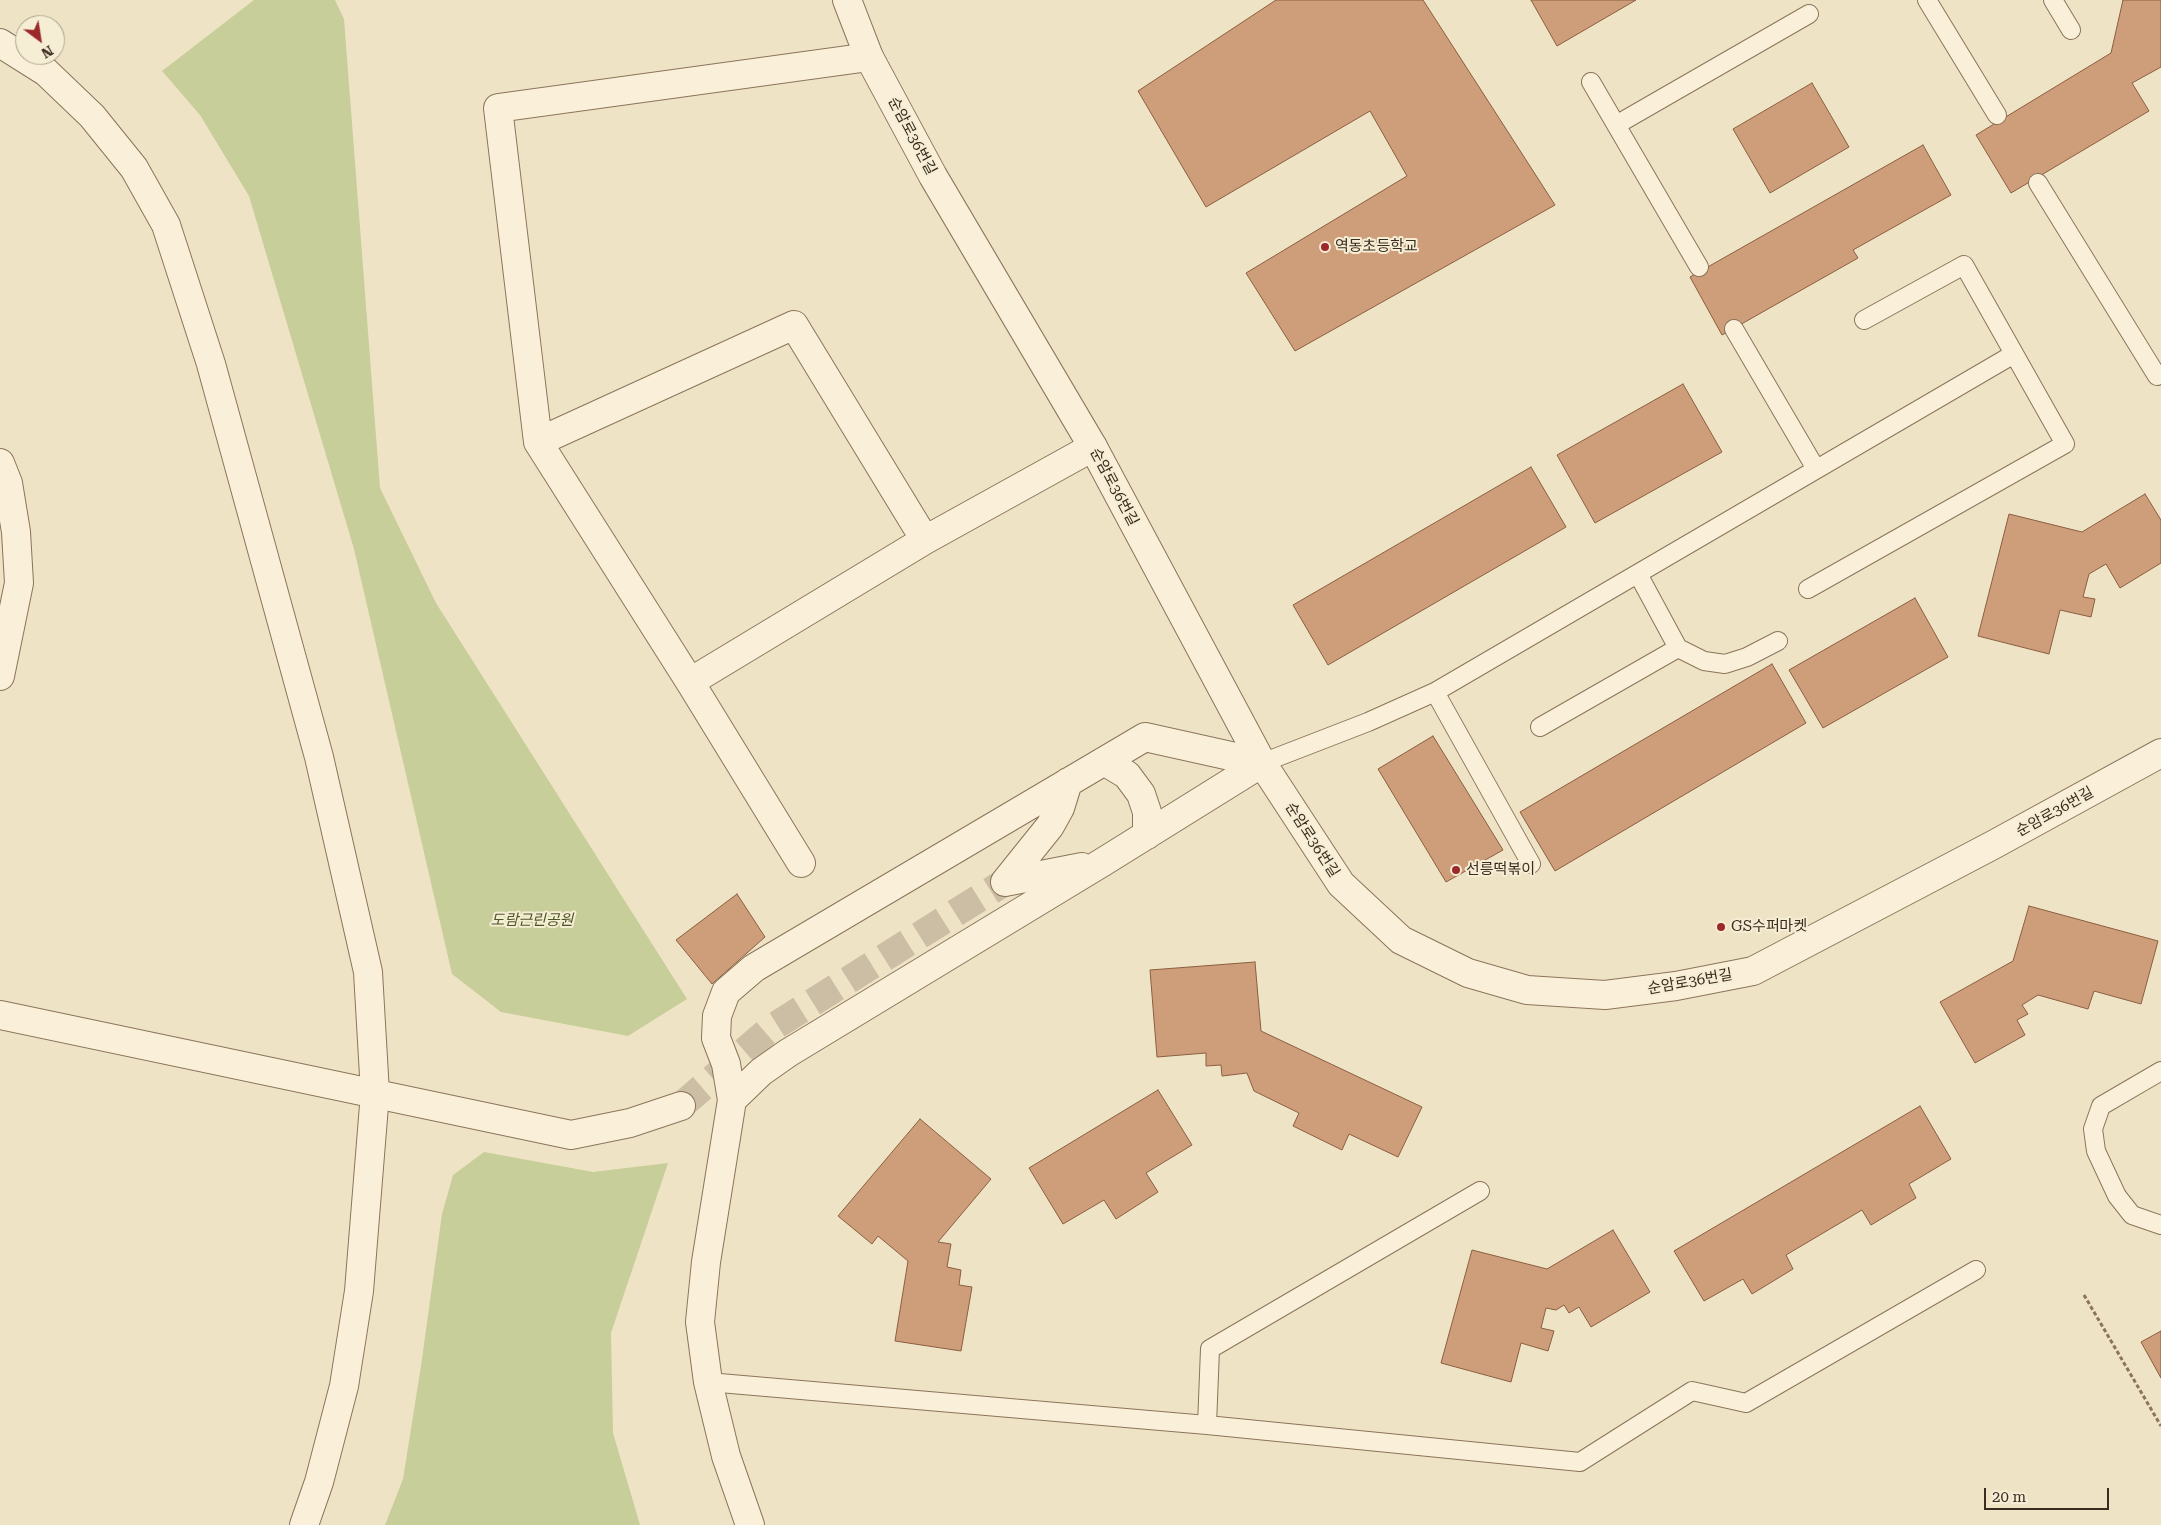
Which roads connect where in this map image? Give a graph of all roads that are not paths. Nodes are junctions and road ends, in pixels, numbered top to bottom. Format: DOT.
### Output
graph roads {
  1 [pos="847,0"];
  2 [pos="1927,0"];
  3 [pos="2053,0"];
  4 [pos="1809,14"];
  5 [pos="2071,30"];
  6 [pos="0,43"];
  7 [pos="869,57"];
  8 [pos="1591,82"];
  9 [pos="1997,115"];
  10 [pos="1616,125"];
  11 [pos="2038,182"];
  12 [pos="1699,267"];
  13 [pos="1864,320"];
  14 [pos="1734,329"];
  15 [pos="2014,354"];
  16 [pos="2161,374"];
  17 [pos="538,442"];
  18 [pos="1093,447"];
  19 [pos="0,464"];
  20 [pos="1816,469"];
  21 [pos="925,540"];
  22 [pos="1638,574"];
  23 [pos="1808,589"];
  24 [pos="1778,641"];
  25 [pos="1678,648"];
  26 [pos="0,676"];
  27 [pos="690,682"];
  28 [pos="1435,692"];
  29 [pos="1540,727"];
  30 [pos="2161,753"];
  31 [pos="1104,761"];
  32 [pos="1262,763"];
  33 [pos="1068,782"];
  34 [pos="1147,835"];
  35 [pos="801,862"];
  36 [pos="1103,862"];
  37 [pos="1531,864"];
  38 [pos="0,1016"];
  39 [pos="2161,1072"];
  40 [pos="375,1093"];
  41 [pos="732,1100"];
  42 [pos="681,1106"];
  43 [pos="1480,1191"];
  44 [pos="2161,1225"];
  45 [pos="1976,1270"];
  46 [pos="708,1382"];
  47 [pos="1207,1425"];
  48 [pos="304,1525"];
  49 [pos="750,1525"];
  1 -- 7 [label="street, 순암로36번길"];
  2 -- 9 [label="lane"];
  3 -- 5 [label="lane"];
  4 -- 10 [label="lane"];
  6 -- 40 [label="street"];
  7 -- 17 [label="street"];
  7 -- 18 [label="street, 순암로36번길"];
  8 -- 10 [label="lane"];
  10 -- 12 [label="lane"];
  11 -- 16 [label="lane"];
  13 -- 15 [label="lane"];
  14 -- 20 [label="lane"];
  15 -- 20 [label="lane"];
  15 -- 23 [label="lane"];
  17 -- 21 [label="street"];
  17 -- 27 [label="street"];
  18 -- 21 [label="street"];
  18 -- 32 [label="street, 순암로36번길"];
  19 -- 26 [label="street"];
  20 -- 22 [label="lane"];
  21 -- 27 [label="street"];
  22 -- 25 [label="lane"];
  22 -- 28 [label="lane"];
  24 -- 25 [label="lane"];
  25 -- 29 [label="lane"];
  27 -- 35 [label="street"];
  28 -- 32 [label="lane"];
  28 -- 37 [label="lane"];
  30 -- 32 [label="street, 순암로36번길"];
  31 -- 32 [label="street"];
  31 -- 33 [label="street"];
  31 -- 34 [label="street"];
  32 -- 34 [label="street"];
  33 -- 36 [label="street"];
  33 -- 41 [label="street"];
  34 -- 36 [label="street"];
  36 -- 41 [label="street"];
  38 -- 40 [label="street"];
  39 -- 44 [label="lane"];
  40 -- 42 [label="street"];
  40 -- 48 [label="street"];
  41 -- 46 [label="street"];
  43 -- 47 [label="lane"];
  45 -- 47 [label="lane"];
  46 -- 47 [label="lane"];
  46 -- 49 [label="street"];
}
